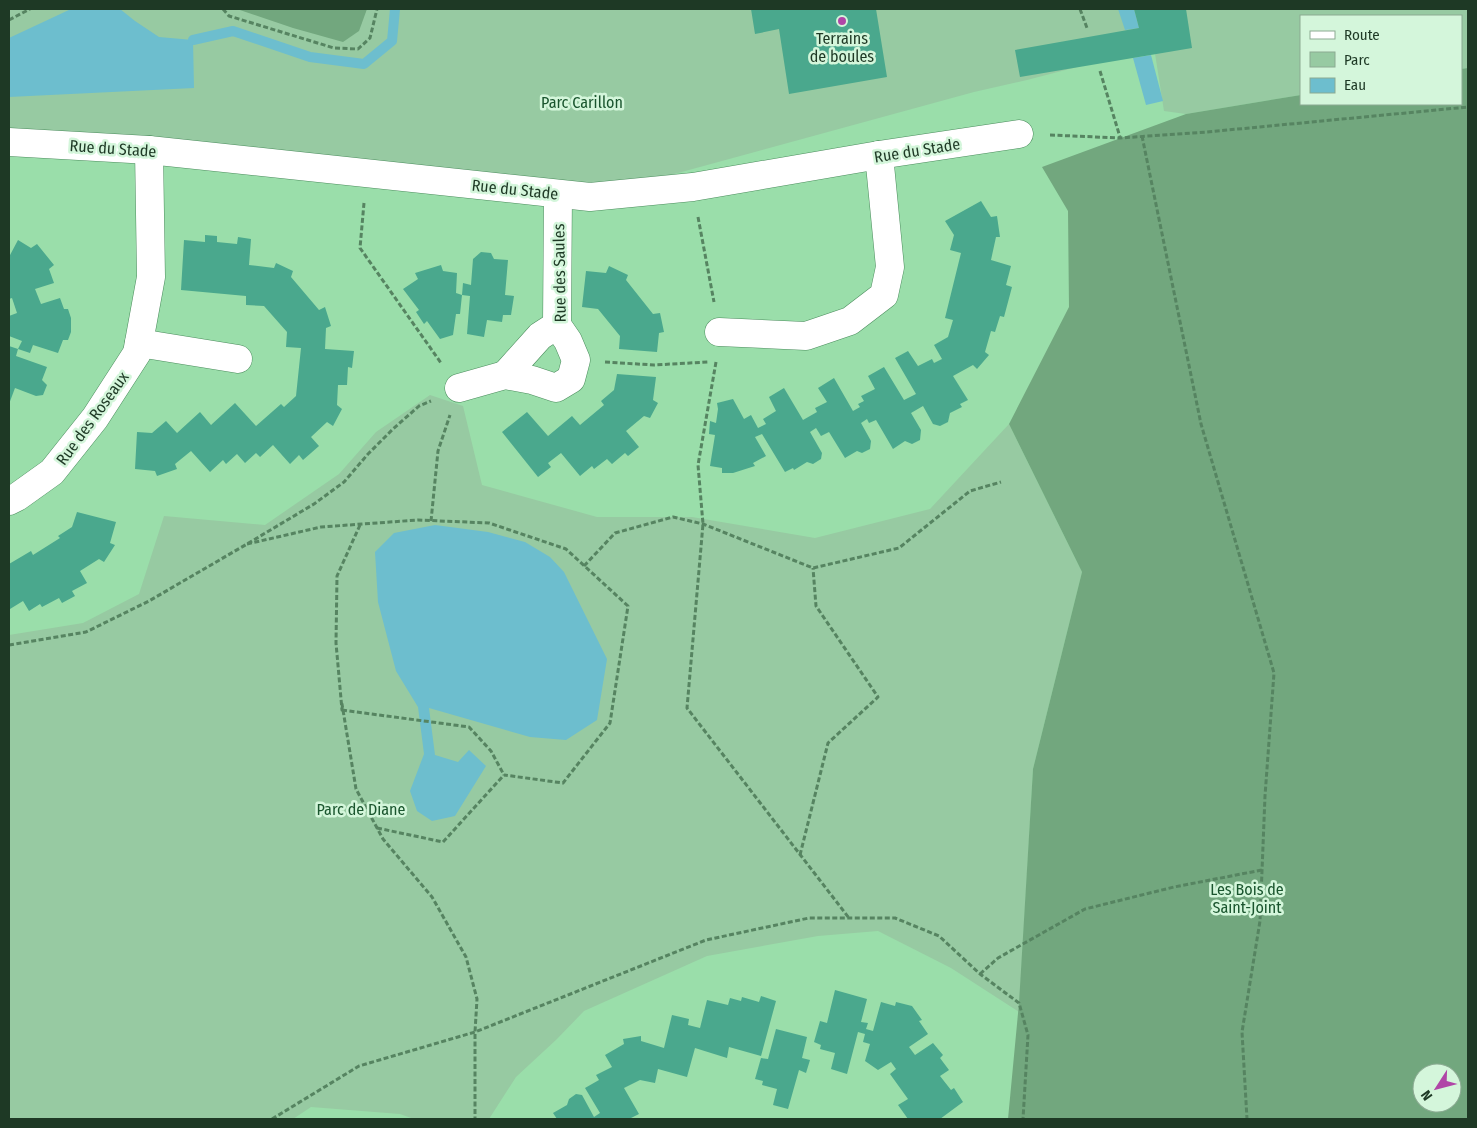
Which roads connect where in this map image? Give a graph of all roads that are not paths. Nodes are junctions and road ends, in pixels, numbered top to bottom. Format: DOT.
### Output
graph roads {
  1 [pos="1019,134"];
  2 [pos="9,142"];
  3 [pos="149,150"];
  4 [pos="879,155"];
  5 [pos="558,194"];
  6 [pos="557,324"];
  7 [pos="719,332"];
  8 [pos="139,343"];
  9 [pos="238,359"];
  10 [pos="505,375"];
  11 [pos="459,388"];
  12 [pos="9,500"];
  1 -- 4 [label="street, Rue du Stade"];
  2 -- 3 [label="street, Rue du Stade"];
  3 -- 5 [label="street, Rue du Stade"];
  3 -- 8 [label="street, Rue des Roseaux"];
  4 -- 5 [label="street, Rue du Stade"];
  4 -- 7 [label="street"];
  5 -- 6 [label="street, Rue des Saules"];
  6 -- 10 [label="street"];
  6 -- 10 [label="street, Rue des Saules"];
  8 -- 9 [label="street"];
  8 -- 12 [label="street, Rue des Roseaux"];
  10 -- 11 [label="street"];
}
